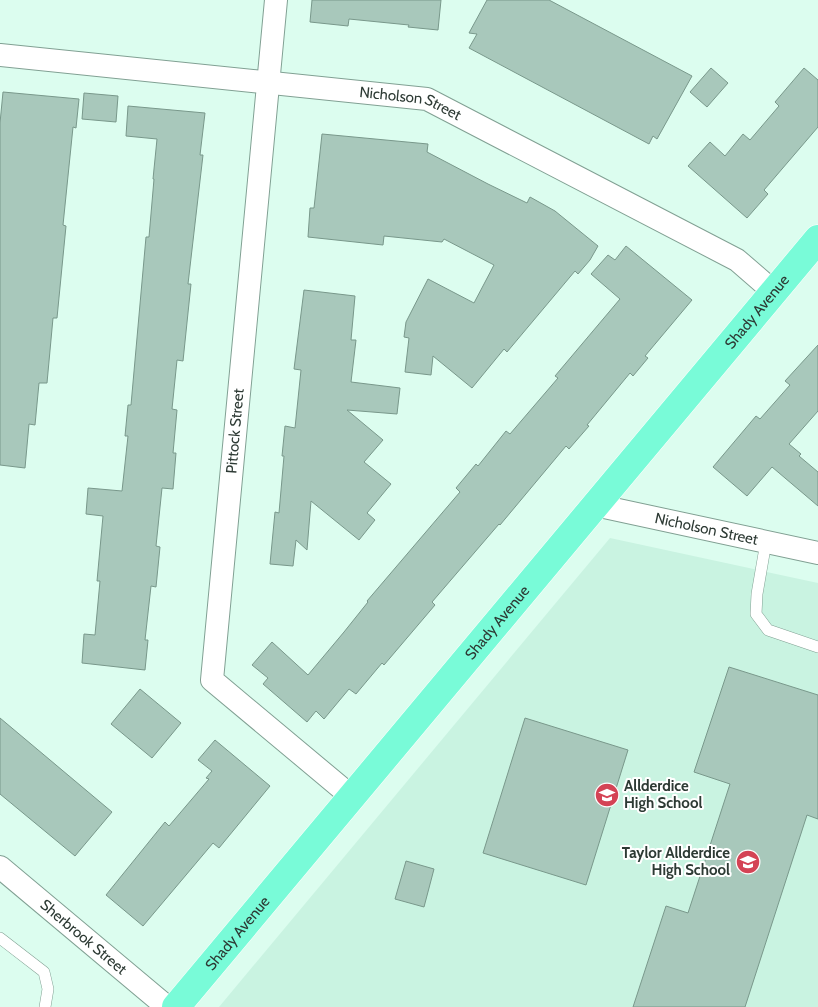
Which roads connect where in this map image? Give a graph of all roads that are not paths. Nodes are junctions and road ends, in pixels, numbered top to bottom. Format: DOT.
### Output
graph roads {
  1 [pos="276,0"];
  2 [pos="0,55"];
  3 [pos="268,82"];
  4 [pos="818,239"];
  5 [pos="774,292"];
  6 [pos="595,505"];
  7 [pos="766,542"];
  8 [pos="818,553"];
  9 [pos="818,647"];
  10 [pos="352,797"];
  11 [pos="0,867"];
  12 [pos="0,938"];
  13 [pos="45,1007"];
  14 [pos="167,1007"];
  15 [pos="176,1007"];
  1 -- 3 [label="street, Pittock Street"];
  2 -- 3 [label="street, Nicholson Street"];
  3 -- 5 [label="street, Nicholson Street"];
  3 -- 10 [label="street, Pittock Street"];
  4 -- 5 [label="main road, Shady Avenue"];
  5 -- 6 [label="main road, Shady Avenue"];
  6 -- 7 [label="street, Nicholson Street"];
  6 -- 10 [label="main road, Shady Avenue"];
  7 -- 8 [label="street, Nicholson Street"];
  7 -- 9 [label="lane"];
  10 -- 15 [label="main road, Shady Avenue"];
  11 -- 14 [label="street, Sherbrook Street"];
  12 -- 13 [label="lane"];
}
